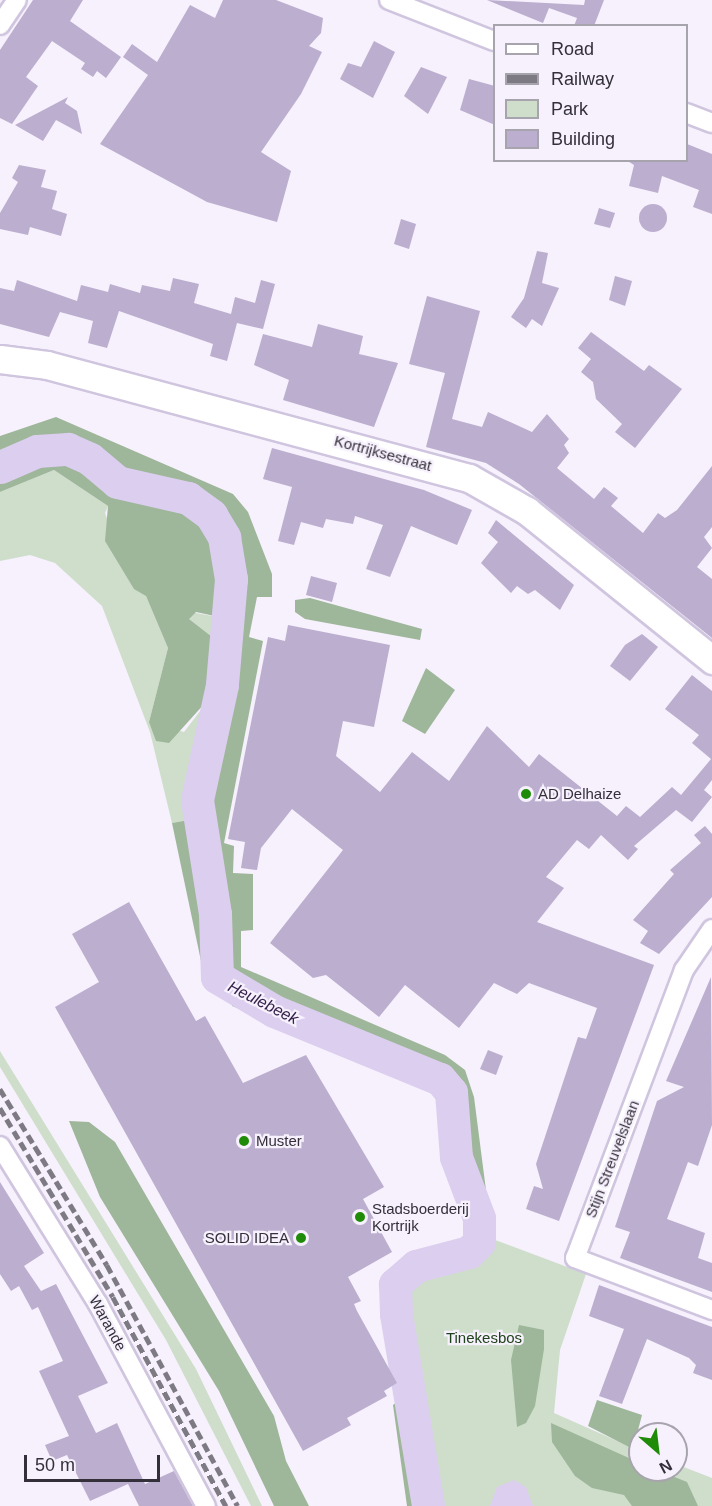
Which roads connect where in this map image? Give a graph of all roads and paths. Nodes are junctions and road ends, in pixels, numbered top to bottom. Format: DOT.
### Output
graph roads {
  1 [pos="17,0"];
  2 [pos="389,0"];
  3 [pos="0,25"];
  4 [pos="493,40"];
  5 [pos="688,113"];
  6 [pos="712,123"];
  7 [pos="0,359"];
  8 [pos="712,660"];
  9 [pos="712,929"];
  10 [pos="0,1146"];
  11 [pos="712,1310"];
  12 [pos="206,1506"];
  1 -- 3 [label="street"];
  2 -- 4 [label="street"];
  5 -- 6 [label="street"];
  7 -- 8 [label="street, Kortrijksestraat"];
  9 -- 11 [label="street, Stijn Streuvelslaan"];
  10 -- 12 [label="street, Warande"];
}
